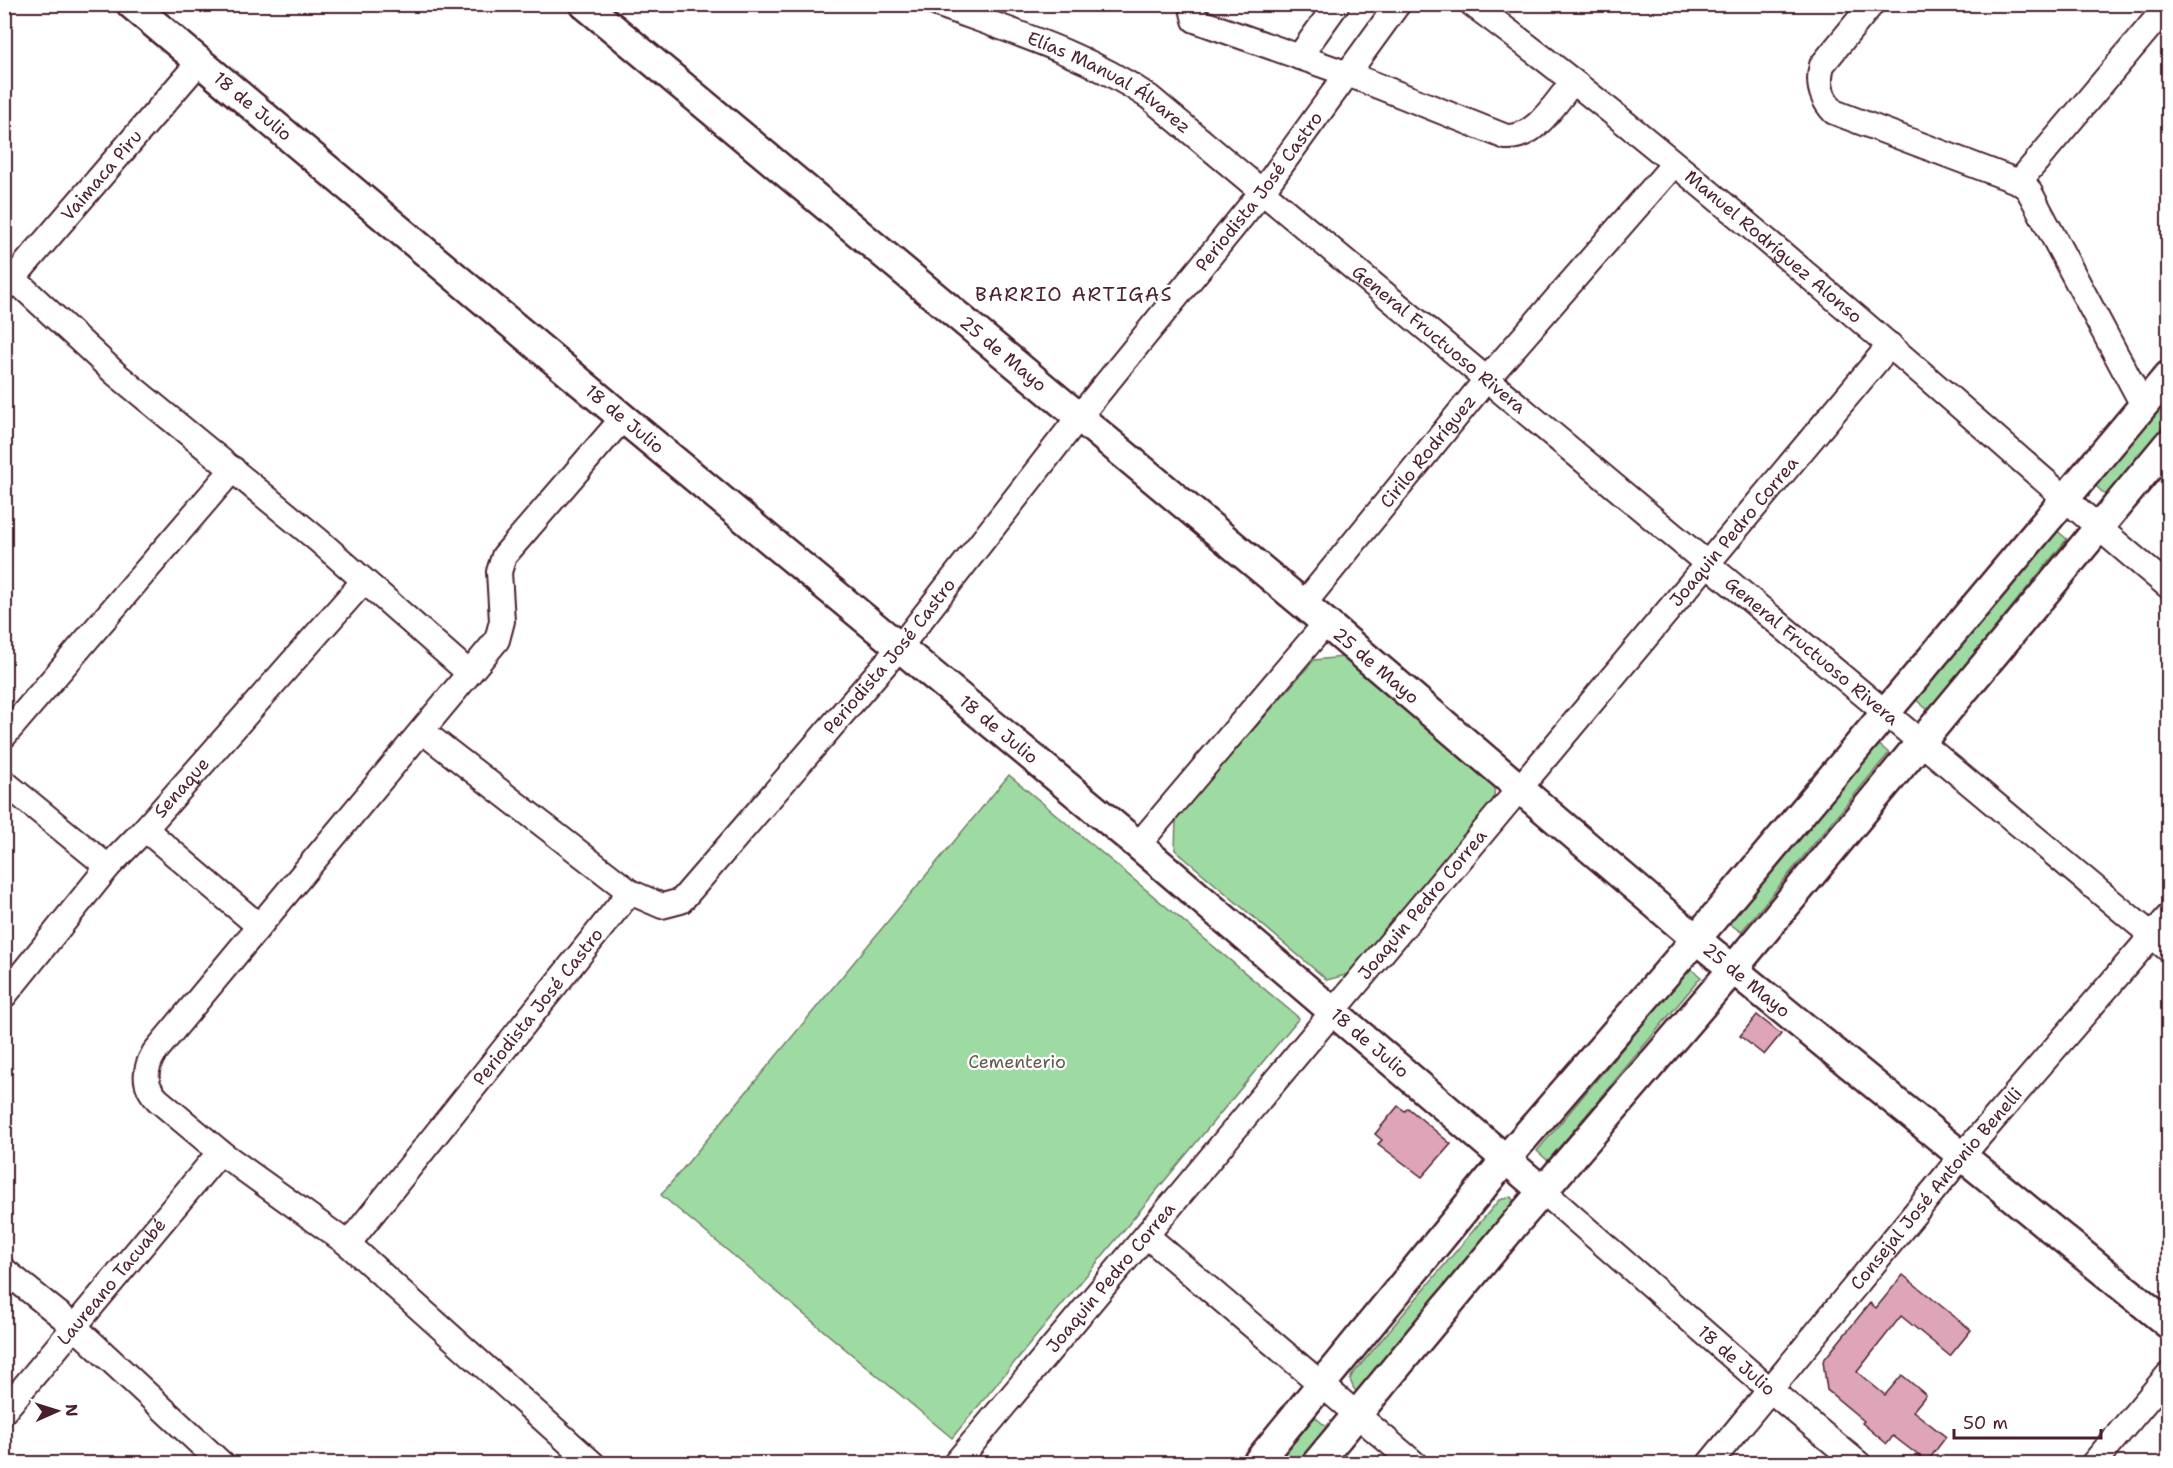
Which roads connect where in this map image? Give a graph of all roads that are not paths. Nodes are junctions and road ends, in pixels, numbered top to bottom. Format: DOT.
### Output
graph roads {
  1 [pos="131,4"];
  2 [pos="584,4"];
  3 [pos="937,4"];
  4 [pos="1191,4"];
  5 [pos="1337,4"];
  6 [pos="1398,4"];
  7 [pos="1872,4"];
  8 [pos="2169,5"];
  9 [pos="1485,8"];
  10 [pos="1299,57"];
  11 [pos="200,62"];
  12 [pos="1348,74"];
  13 [pos="1572,83"];
  14 [pos="1674,164"];
  15 [pos="2019,182"];
  16 [pos="1261,193"];
  17 [pos="9,284"];
  18 [pos="1890,345"];
  19 [pos="2169,376"];
  20 [pos="1486,380"];
  21 [pos="2143,405"];
  22 [pos="623,418"];
  23 [pos="1078,418"];
  24 [pos="2169,444"];
  25 [pos="233,469"];
  26 [pos="2064,501"];
  27 [pos="2098,528"];
  28 [pos="1705,563"];
  29 [pos="363,582"];
  30 [pos="2169,586"];
  31 [pos="1302,605"];
  32 [pos="1326,623"];
  33 [pos="899,648"];
  34 [pos="469,673"];
  35 [pos="1884,713"];
  36 [pos="422,731"];
  37 [pos="4,736"];
  38 [pos="1919,742"];
  39 [pos="4,782"];
  40 [pos="1520,788"];
  41 [pos="145,829"];
  42 [pos="1138,846"];
  43 [pos="108,867"];
  44 [pos="630,892"];
  45 [pos="2169,917"];
  46 [pos="259,926"];
  47 [pos="1696,939"];
  48 [pos="2161,942"];
  49 [pos="1733,969"];
  50 [pos="4,996"];
  51 [pos="1333,1012"];
  52 [pos="220,1152"];
  53 [pos="1962,1156"];
  54 [pos="1505,1160"];
  55 [pos="1544,1192"];
  56 [pos="1147,1236"];
  57 [pos="348,1245"];
  58 [pos="4,1270"];
  59 [pos="2169,1324"];
  60 [pos="75,1327"];
  61 [pos="2169,1375"];
  62 [pos="1321,1386"];
  63 [pos="1768,1389"];
  64 [pos="4,1411"];
  65 [pos="1356,1415"];
  66 [pos="962,1461"];
  67 [pos="222,1464"];
  68 [pos="593,1464"];
  69 [pos="1256,1464"];
  70 [pos="1316,1464"];
  71 [pos="1415,1464"];
  72 [pos="1708,1464"];
  73 [pos="1859,1464"];
  74 [pos="2093,1464"];
  1 -- 11 [label="street, 18 de Julio"];
  2 -- 23 [label="street, 25 de Mayo"];
  3 -- 16 [label="street, Elías Manual Álvarez"];
  4 -- 10 [label="street"];
  5 -- 10 [label="street"];
  6 -- 12 [label="street, Periodista José Castro"];
  7 -- 15 [label="street"];
  8 -- 15 [label="street"];
  9 -- 13 [label="street, Manuel Rodríguez Alonso"];
  10 -- 12 [label="street"];
  11 -- 17 [label="street, Vaimaca Piru"];
  11 -- 22 [label="street, 18 de Julio"];
  12 -- 13 [label="street"];
  12 -- 16 [label="street, Periodista José Castro"];
  13 -- 14 [label="street, Manuel Rodríguez Alonso"];
  14 -- 18 [label="street, Manuel Rodríguez Alonso"];
  14 -- 20 [label="street, Cirilo Rodríguez"];
  15 -- 21 [label="street"];
  16 -- 20 [label="street, General Fructuoso Rivera"];
  16 -- 23 [label="street, Periodista José Castro"];
  17 -- 25 [label="street"];
  18 -- 26 [label="street, Manuel Rodríguez Alonso"];
  18 -- 28 [label="street, Joaquin Pedro Correa"];
  19 -- 21 [label="street"];
  20 -- 28 [label="street, General Fructuoso Rivera"];
  20 -- 31 [label="street, Cirilo Rodríguez"];
  21 -- 26 [label="street"];
  22 -- 33 [label="street, 18 de Julio"];
  22 -- 34 [label="street"];
  23 -- 31 [label="street, 25 de Mayo"];
  23 -- 33 [label="street, Periodista José Castro"];
  24 -- 27 [label="street"];
  25 -- 29 [label="street"];
  25 -- 37 [label="street"];
  26 -- 27 [label="street, Manuel Rodríguez Alonso"];
  26 -- 35 [label="street"];
  27 -- 30 [label="street, Manuel Rodríguez Alonso"];
  27 -- 38 [label="street"];
  28 -- 35 [label="street, General Fructuoso Rivera"];
  28 -- 40 [label="street, Joaquin Pedro Correa"];
  29 -- 34 [label="street"];
  29 -- 41 [label="street, Senaque"];
  31 -- 32 [label="street, 25 de Mayo"];
  32 -- 40 [label="street, 25 de Mayo"];
  32 -- 42 [label="street"];
  33 -- 42 [label="street, 18 de Julio"];
  33 -- 44 [label="street, Periodista José Castro"];
  34 -- 36 [label="street"];
  35 -- 38 [label="street, General Fructuoso Rivera"];
  35 -- 47 [label="street"];
  36 -- 44 [label="street"];
  36 -- 46 [label="street"];
  38 -- 48 [label="street, General Fructuoso Rivera"];
  38 -- 49 [label="street"];
  39 -- 43 [label="street"];
  40 -- 47 [label="street, 25 de Mayo"];
  40 -- 51 [label="street, Joaquin Pedro Correa"];
  41 -- 43 [label="street, Senaque"];
  41 -- 46 [label="street"];
  42 -- 51 [label="street, 18 de Julio"];
  43 -- 50 [label="street, Senaque"];
  44 -- 57 [label="street, Periodista José Castro"];
  45 -- 48 [label="street, Consejal José Antonio Benelli"];
  46 -- 52 [label="street"];
  47 -- 49 [label="street, 25 de Mayo"];
  47 -- 54 [label="street"];
  48 -- 53 [label="street, Consejal José Antonio Benelli"];
  49 -- 53 [label="street, 25 de Mayo"];
  49 -- 55 [label="street"];
  51 -- 54 [label="street, 18 de Julio"];
  51 -- 56 [label="street, Joaquin Pedro Correa"];
  52 -- 57 [label="street"];
  52 -- 60 [label="street, Laureano Tacuabé"];
  53 -- 59 [label="street, 25 de Mayo"];
  53 -- 63 [label="street, Consejal José Antonio Benelli"];
  54 -- 55 [label="street, 18 de Julio"];
  54 -- 62 [label="street"];
  55 -- 63 [label="street, 18 de Julio"];
  55 -- 65 [label="street"];
  56 -- 62 [label="street"];
  56 -- 66 [label="street, Joaquin Pedro Correa"];
  57 -- 68 [label="street"];
  58 -- 60 [label="street"];
  60 -- 64 [label="street, Laureano Tacuabé"];
  60 -- 67 [label="street"];
  61 -- 74 [label="street"];
  62 -- 65 [label="street"];
  62 -- 69 [label="street"];
  63 -- 72 [label="street, Consejal José Antonio Benelli"];
  63 -- 73 [label="street, 18 de Julio"];
  65 -- 70 [label="street"];
  65 -- 71 [label="street"];
}
